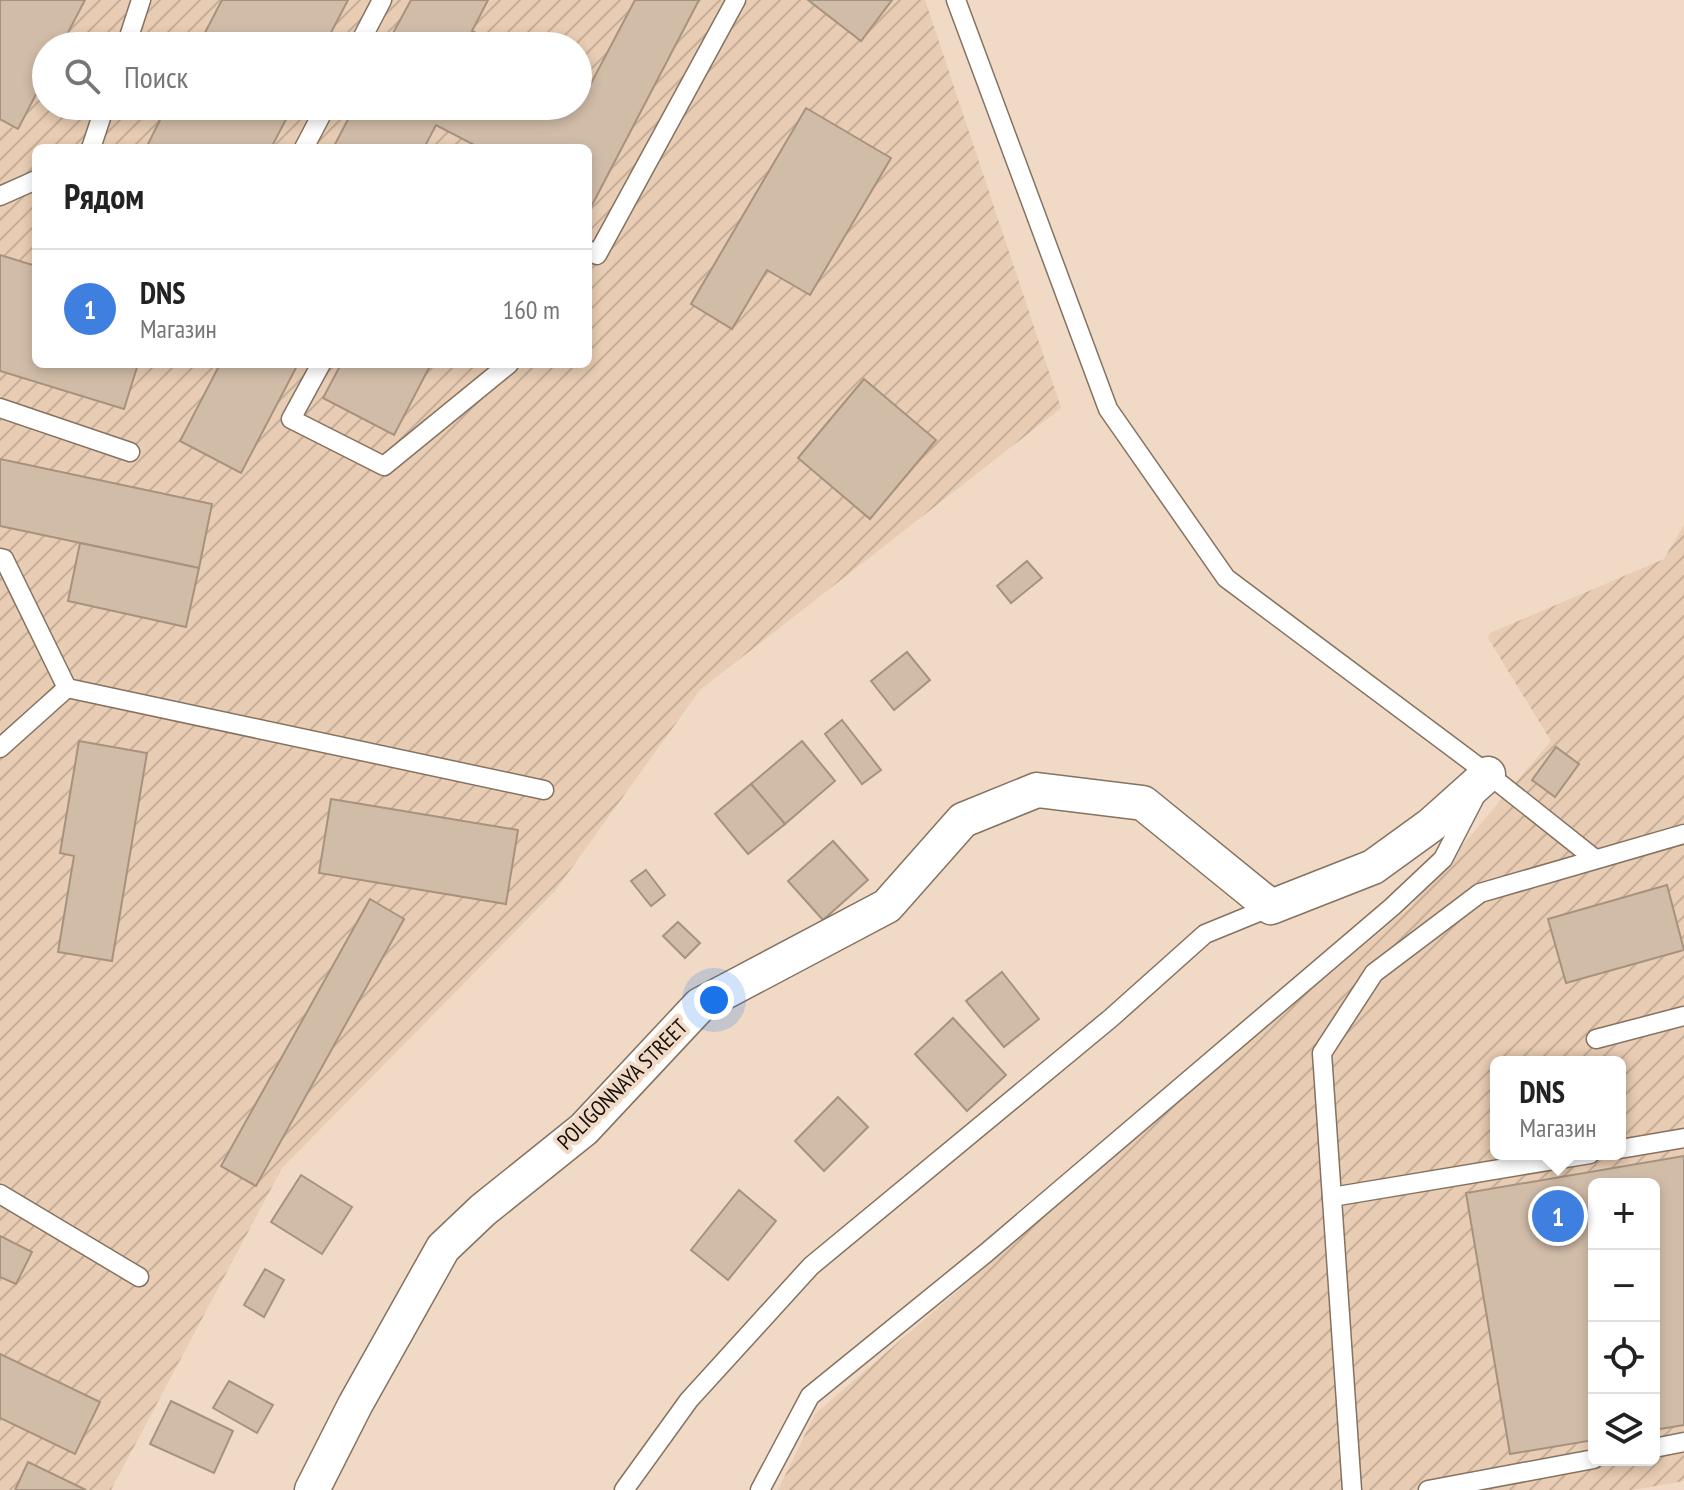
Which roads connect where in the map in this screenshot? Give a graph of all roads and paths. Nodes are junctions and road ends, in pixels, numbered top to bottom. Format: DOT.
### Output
graph roads {
  1 [pos="141,0"];
  2 [pos="382,0"];
  3 [pos="736,0"];
  4 [pos="956,0"];
  5 [pos="131,32"];
  6 [pos="365,32"];
  7 [pos="100,120"];
  8 [pos="319,120"];
  9 [pos="92,144"];
  10 [pos="306,144"];
  11 [pos="32,182"];
  12 [pos="0,196"];
  13 [pos="592,256"];
  14 [pos="319,368"];
  15 [pos="504,368"];
  16 [pos="0,408"];
  17 [pos="130,452"];
  18 [pos="0,558"];
  19 [pos="67,688"];
  20 [pos="0,748"];
  21 [pos="1488,774"];
  22 [pos="544,790"];
  23 [pos="1684,834"];
  24 [pos="1595,859"];
  25 [pos="1271,907"];
  26 [pos="1684,1016"];
  27 [pos="1596,1039"];
  28 [pos="1684,1138"];
  29 [pos="1626,1148"];
  30 [pos="1554,1160"];
  31 [pos="0,1194"];
  32 [pos="1332,1197"];
  33 [pos="139,1277"];
  34 [pos="1684,1442"];
  35 [pos="1660,1447"];
  36 [pos="1588,1460"];
  37 [pos="312,1490"];
  38 [pos="624,1490"];
  39 [pos="760,1490"];
  40 [pos="1352,1490"];
  41 [pos="1428,1490"];
  1 -- 5 [label="lane"];
  2 -- 6 [label="lane"];
  3 -- 13 [label="lane"];
  4 -- 21 [label="lane"];
  7 -- 9 [label="lane"];
  8 -- 10 [label="lane"];
  11 -- 12 [label="lane"];
  14 -- 15 [label="lane"];
  16 -- 17 [label="lane"];
  18 -- 19 [label="lane"];
  19 -- 20 [label="lane"];
  19 -- 22 [label="lane"];
  21 -- 24 [label="lane"];
  21 -- 25 [label="street"];
  21 -- 39 [label="lane"];
  23 -- 24 [label="lane"];
  24 -- 32 [label="lane"];
  25 -- 37 [label="street, POLIGONNAYA STREET"];
  25 -- 38 [label="lane"];
  26 -- 27 [label="lane"];
  28 -- 29 [label="lane"];
  30 -- 32 [label="lane"];
  31 -- 33 [label="lane"];
  32 -- 40 [label="lane"];
  34 -- 35 [label="lane"];
  36 -- 41 [label="lane"];
}
